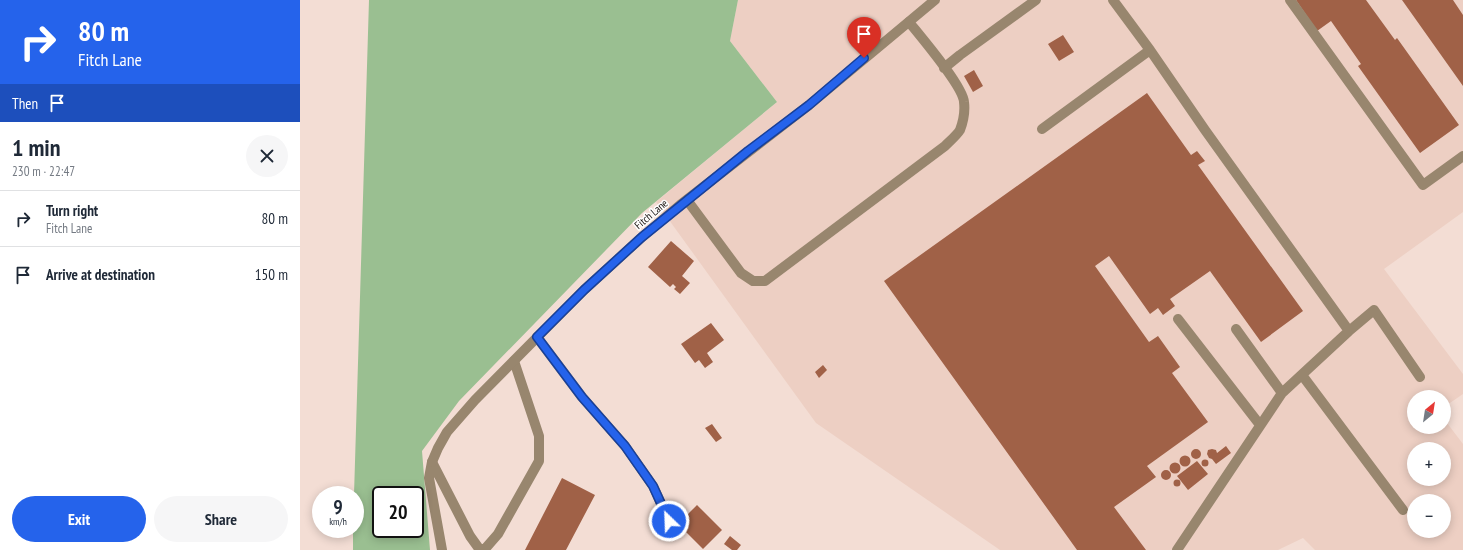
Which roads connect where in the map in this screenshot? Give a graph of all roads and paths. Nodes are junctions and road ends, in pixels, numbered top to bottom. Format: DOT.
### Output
graph roads {
  1 [pos="935,0"];
  2 [pos="1036,0"];
  3 [pos="1113,0"];
  4 [pos="1290,0"];
  5 [pos="909,22"];
  6 [pos="1150,50"];
  7 [pos="944,68"];
  8 [pos="1042,129"];
  9 [pos="1463,156"];
  10 [pos="687,200"];
  11 [pos="1178,319"];
  12 [pos="1236,330"];
  13 [pos="1348,331"];
  14 [pos="537,337"];
  15 [pos="514,361"];
  16 [pos="1302,375"];
  17 [pos="1420,377"];
  18 [pos="1282,393"];
  19 [pos="1260,425"];
  20 [pos="432,462"];
  21 [pos="1403,510"];
  22 [pos="669,521"];
  23 [pos="442,550"];
  24 [pos="480,550"];
  25 [pos="484,550"];
  26 [pos="1177,550"];
  1 -- 5 [label="street, Fitch Lane"];
  2 -- 7 [label="street"];
  3 -- 6 [label="street"];
  4 -- 9 [label="street"];
  5 -- 7 [label="street"];
  5 -- 10 [label="street, Fitch Lane"];
  6 -- 8 [label="street"];
  6 -- 13 [label="street"];
  7 -- 10 [label="street"];
  10 -- 14 [label="street, Fitch Lane"];
  11 -- 19 [label="street"];
  12 -- 18 [label="street"];
  13 -- 16 [label="street"];
  13 -- 17 [label="street"];
  14 -- 15 [label="street, Fitch Lane"];
  14 -- 22 [label="street"];
  15 -- 20 [label="street, Fitch Lane"];
  15 -- 25 [label="street"];
  16 -- 18 [label="street"];
  16 -- 21 [label="street"];
  18 -- 19 [label="street"];
  19 -- 26 [label="street"];
  20 -- 23 [label="street, Fitch Lane"];
  20 -- 24 [label="street"];
}
